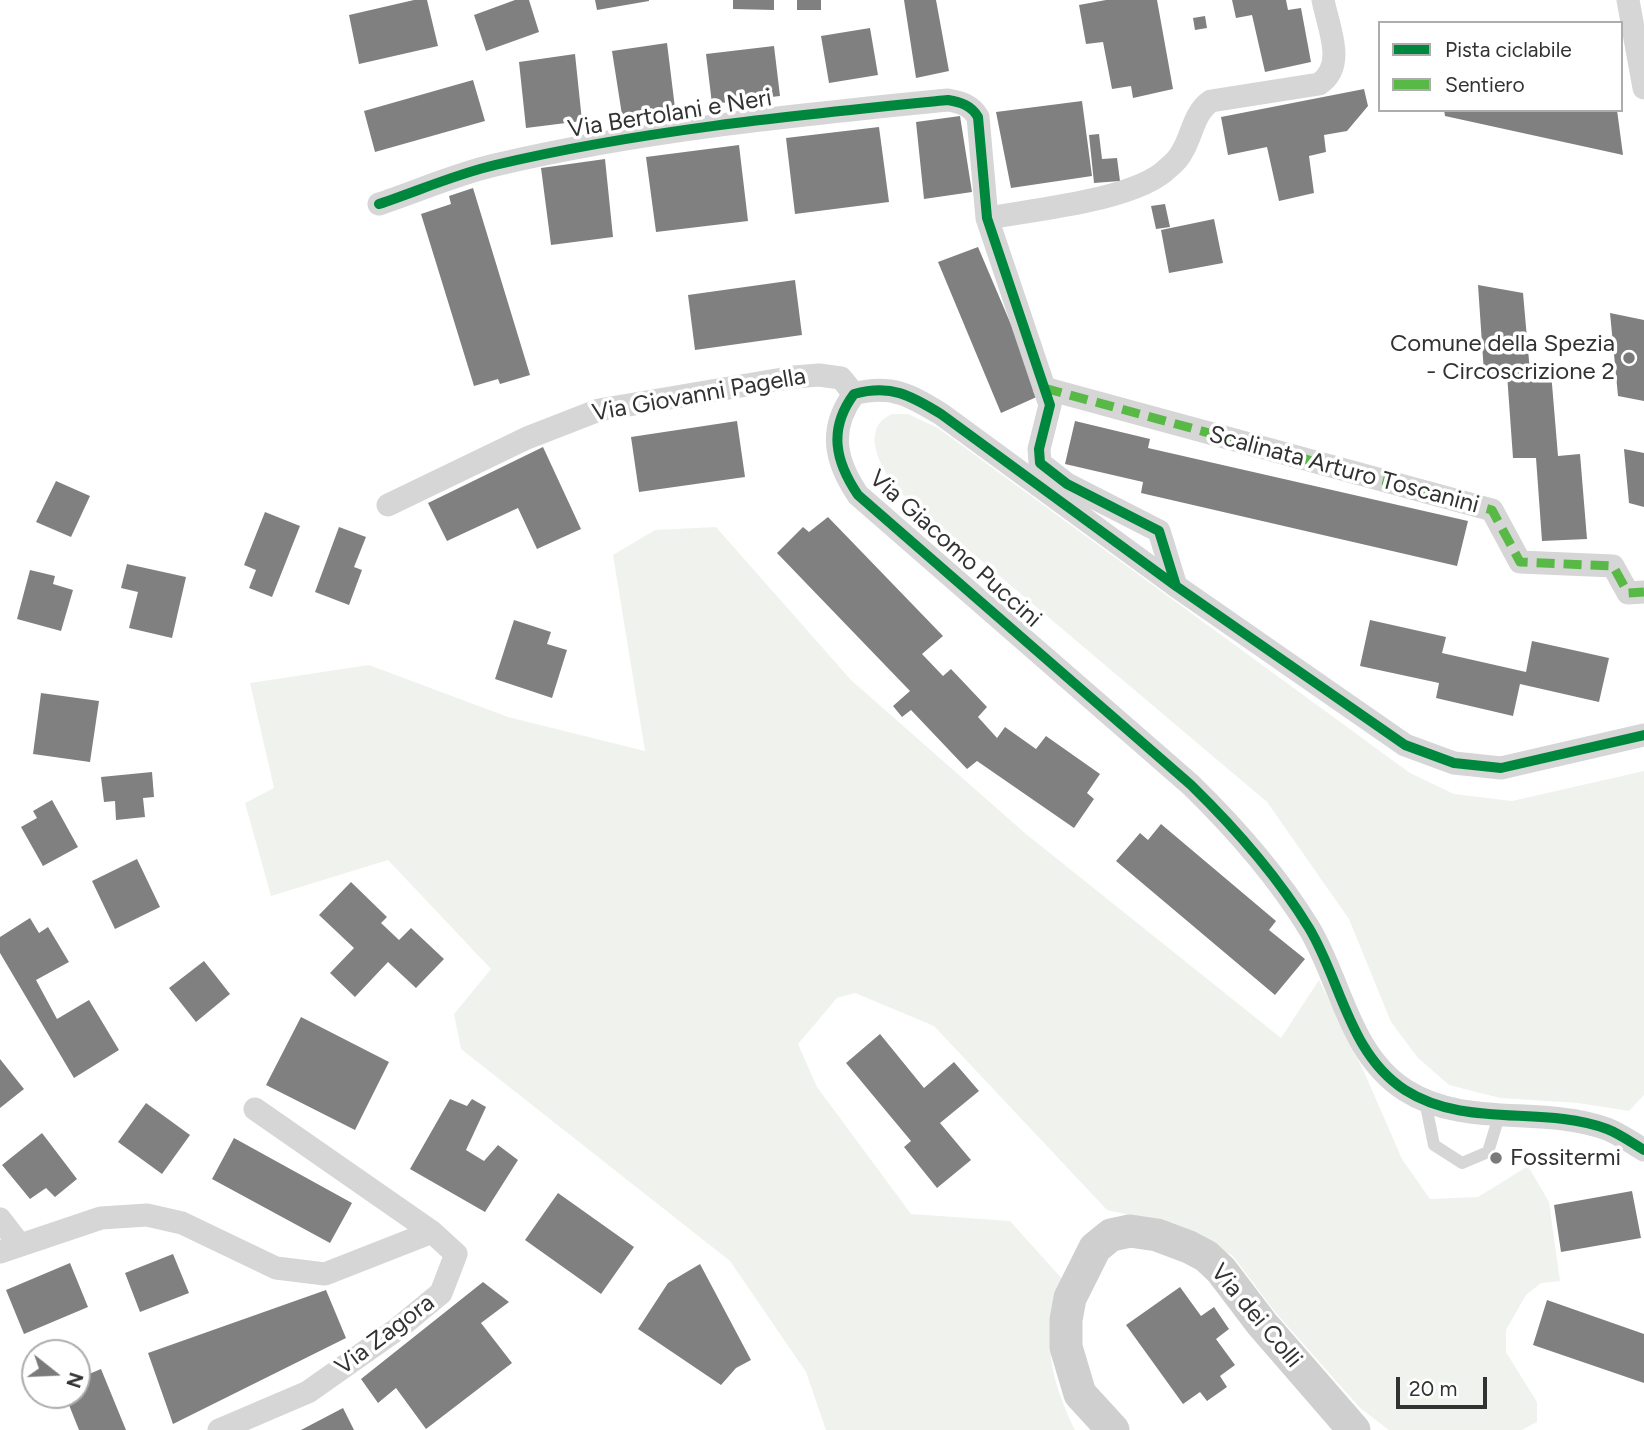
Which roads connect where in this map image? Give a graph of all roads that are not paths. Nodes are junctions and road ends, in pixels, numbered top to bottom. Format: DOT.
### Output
graph roads {
  1 [pos="1323,0"];
  2 [pos="1628,0"];
  3 [pos="1644,84"];
  4 [pos="379,204"];
  5 [pos="986,218"];
  6 [pos="1044,388"];
  7 [pos="854,394"];
  8 [pos="388,505"];
  9 [pos="1176,586"];
  10 [pos="1644,592"];
  11 [pos="1644,735"];
  12 [pos="1425,1101"];
  13 [pos="255,1109"];
  14 [pos="1495,1114"];
  15 [pos="1644,1150"];
  16 [pos="0,1219"];
  17 [pos="432,1231"];
  18 [pos="10,1249"];
  19 [pos="219,1430"];
  20 [pos="1113,1430"];
  21 [pos="1354,1430"];
  1 -- 5 [label="street"];
  2 -- 3 [label="street"];
  4 -- 5 [label="street, Via Bertolani e Neri"];
  5 -- 6 [label="street"];
  6 -- 9 [label="street"];
  6 -- 10 [label="street, Scalinata Arturo Toscanini"];
  7 -- 8 [label="street, Via Giovanni Pagella"];
  7 -- 9 [label="street"];
  7 -- 12 [label="street, Via Giacomo Puccini"];
  9 -- 11 [label="street"];
  12 -- 14 [label="street, Via Giacomo Puccini"];
  12 -- 14 [label="lane"];
  13 -- 17 [label="street, Via Zagora"];
  14 -- 15 [label="street, Via Giacomo Puccini"];
  16 -- 18 [label="street"];
  17 -- 18 [label="street"];
  17 -- 19 [label="street, Via Zagora"];
  20 -- 21 [label="street, Via dei Colli"];
}
